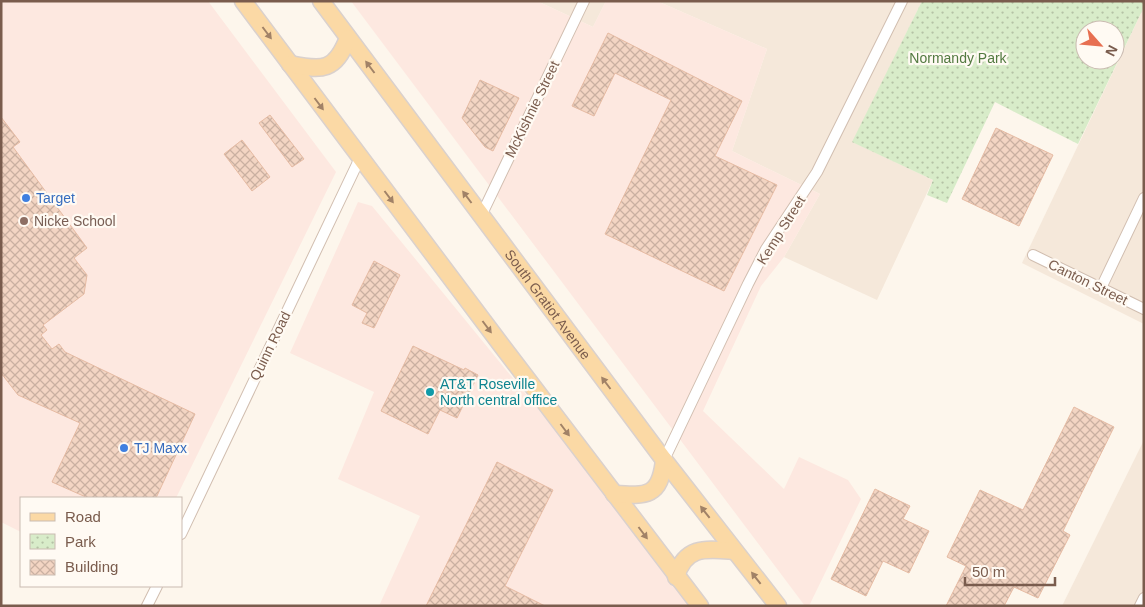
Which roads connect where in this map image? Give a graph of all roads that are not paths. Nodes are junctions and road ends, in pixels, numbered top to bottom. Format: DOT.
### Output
graph roads {
  1 [pos="243,1"];
  2 [pos="321,1"];
  3 [pos="584,1"];
  4 [pos="902,1"];
  5 [pos="348,38"];
  6 [pos="290,64"];
  7 [pos="360,158"];
  8 [pos="1144,198"];
  9 [pos="481,216"];
  10 [pos="1033,255"];
  11 [pos="1101,288"];
  12 [pos="1144,309"];
  13 [pos="664,460"];
  14 [pos="614,494"];
  15 [pos="182,532"];
  16 [pos="734,551"];
  17 [pos="676,577"];
  18 [pos="157,587"];
  19 [pos="1144,598"];
  20 [pos="148,606"];
  21 [pos="700,606"];
  22 [pos="778,606"];
  23 [pos="1140,606"];
  1 -- 6 [label="main road, one-way"];
  2 -- 5 [label="main road, South Gratiot Avenue"];
  3 -- 9 [label="street, McKishnie Street"];
  4 -- 13 [label="street, Kemp Street"];
  5 -- 6 [label="main road"];
  9 -- 5 [label="main road, South Gratiot Avenue, one-way"];
  6 -- 7 [label="main road, one-way"];
  7 -- 14 [label="main road, one-way"];
  7 -- 15 [label="street, Quinn Road"];
  8 -- 11 [label="street"];
  13 -- 9 [label="main road, South Gratiot Avenue, one-way"];
  10 -- 11 [label="street, Canton Street"];
  11 -- 12 [label="street, Canton Street"];
  13 -- 14 [label="main road"];
  16 -- 13 [label="main road, South Gratiot Avenue, one-way"];
  14 -- 17 [label="main road, one-way"];
  16 -- 17 [label="main road"];
  22 -- 16 [label="main road, South Gratiot Avenue, one-way"];
  17 -- 21 [label="main road"];
  18 -- 20 [label="street"];
  19 -- 23 [label="street"];
}
